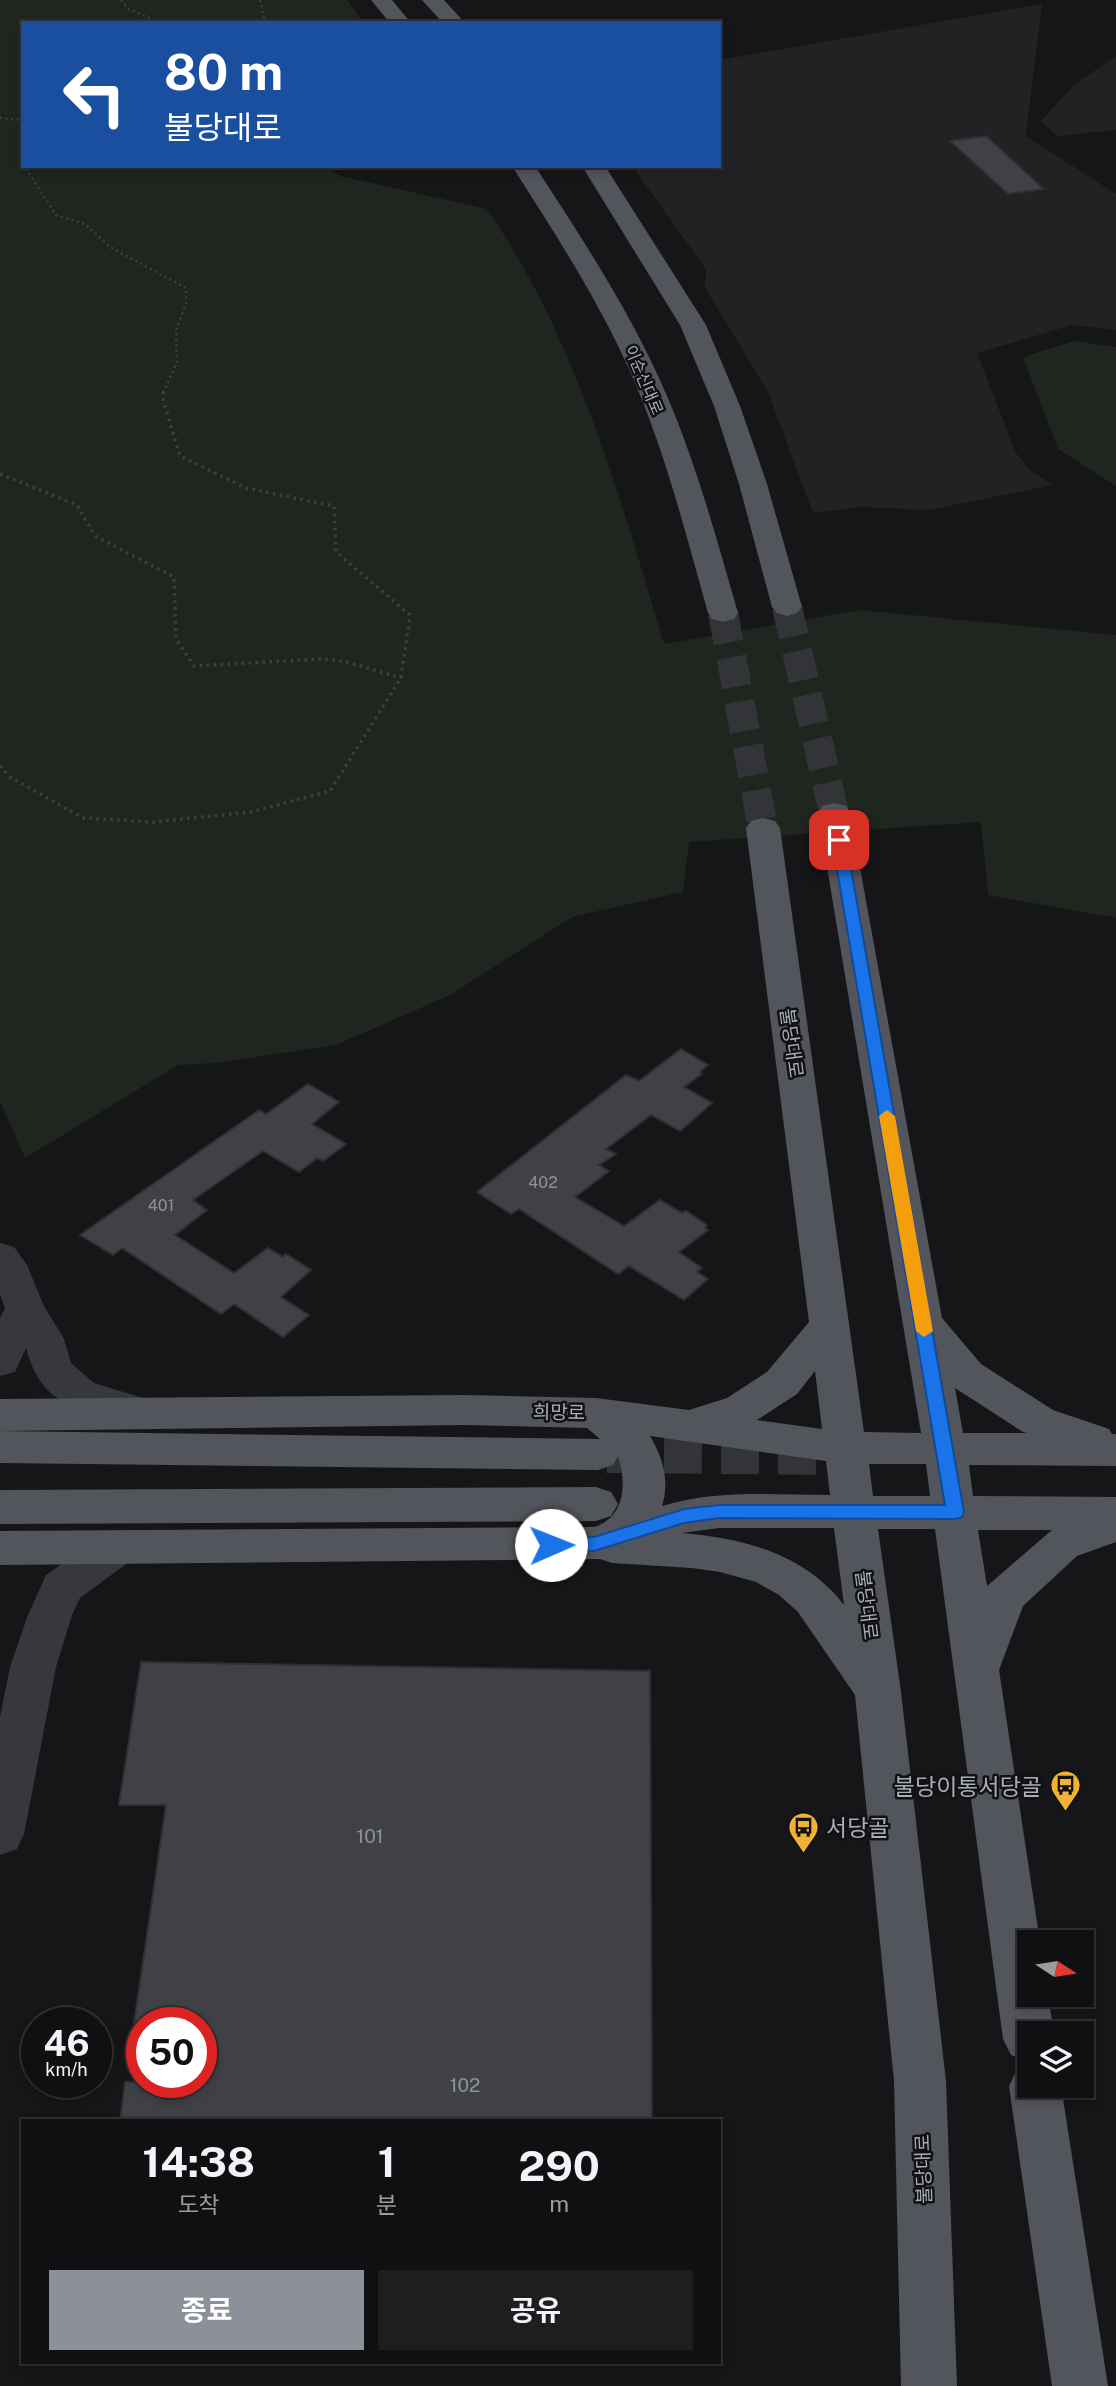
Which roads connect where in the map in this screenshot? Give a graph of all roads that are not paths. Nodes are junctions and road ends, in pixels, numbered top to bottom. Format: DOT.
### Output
graph roads {
  1 [pos="380,0"];
  2 [pos="432,0"];
  3 [pos="399,21"];
  4 [pos="453,21"];
  5 [pos="524,168"];
  6 [pos="594,168"];
  7 [pos="787,607"];
  8 [pos="723,613"];
  9 [pos="834,813"];
  10 [pos="763,828"];
  11 [pos="0,1257"];
  12 [pos="25,1308"];
  13 [pos="923,1323"];
  14 [pos="830,1324"];
  15 [pos="0,1361"];
  16 [pos="141,1413"];
  17 [pos="0,1415"];
  18 [pos="685,1427"];
  19 [pos="597,1433"];
  20 [pos="0,1447"];
  21 [pos="847,1448"];
  22 [pos="946,1449"];
  23 [pos="1116,1449"];
  24 [pos="0,1507"];
  25 [pos="855,1512"];
  26 [pos="956,1512"];
  27 [pos="1116,1514"];
  28 [pos="1116,1524"];
  29 [pos="604,1528"];
  30 [pos="118,1547"];
  31 [pos="0,1548"];
  32 [pos="978,1668"];
  33 [pos="878,1692"];
  34 [pos="0,1833"];
  35 [pos="1027,2021"];
  36 [pos="1037,2098"];
  37 [pos="929,2386"];
  38 [pos="1080,2386"];
  1 -- 3 [label="main road"];
  2 -- 4 [label="main road"];
  5 -- 8 [label="main road, 이순신대로"];
  6 -- 7 [label="main road"];
  9 -- 13 [label="main road"];
  10 -- 14 [label="main road, 불당대로"];
  11 -- 12 [label="street"];
  12 -- 15 [label="street"];
  12 -- 16 [label="street"];
  13 -- 22 [label="main road"];
  13 -- 23 [label="main road"];
  14 -- 18 [label="main road"];
  14 -- 21 [label="main road, 불당대로"];
  16 -- 17 [label="main road, 희망로"];
  16 -- 19 [label="main road, 희망로"];
  18 -- 19 [label="main road, 희망로"];
  18 -- 21 [label="main road, 희망로"];
  19 -- 20 [label="main road"];
  19 -- 29 [label="main road"];
  21 -- 22 [label="main road, 희망로"];
  21 -- 25 [label="main road, 불당대로"];
  22 -- 23 [label="main road, 희망로"];
  22 -- 26 [label="main road"];
  24 -- 29 [label="main road"];
  25 -- 26 [label="main road"];
  25 -- 29 [label="main road"];
  25 -- 33 [label="main road, 불당대로"];
  26 -- 27 [label="main road"];
  26 -- 32 [label="main road"];
  28 -- 32 [label="main road"];
  29 -- 30 [label="main road"];
  29 -- 33 [label="main road"];
  30 -- 31 [label="main road"];
  30 -- 34 [label="street"];
  32 -- 35 [label="main road"];
  33 -- 37 [label="main road, 불당대로"];
  36 -- 38 [label="main road"];
}
